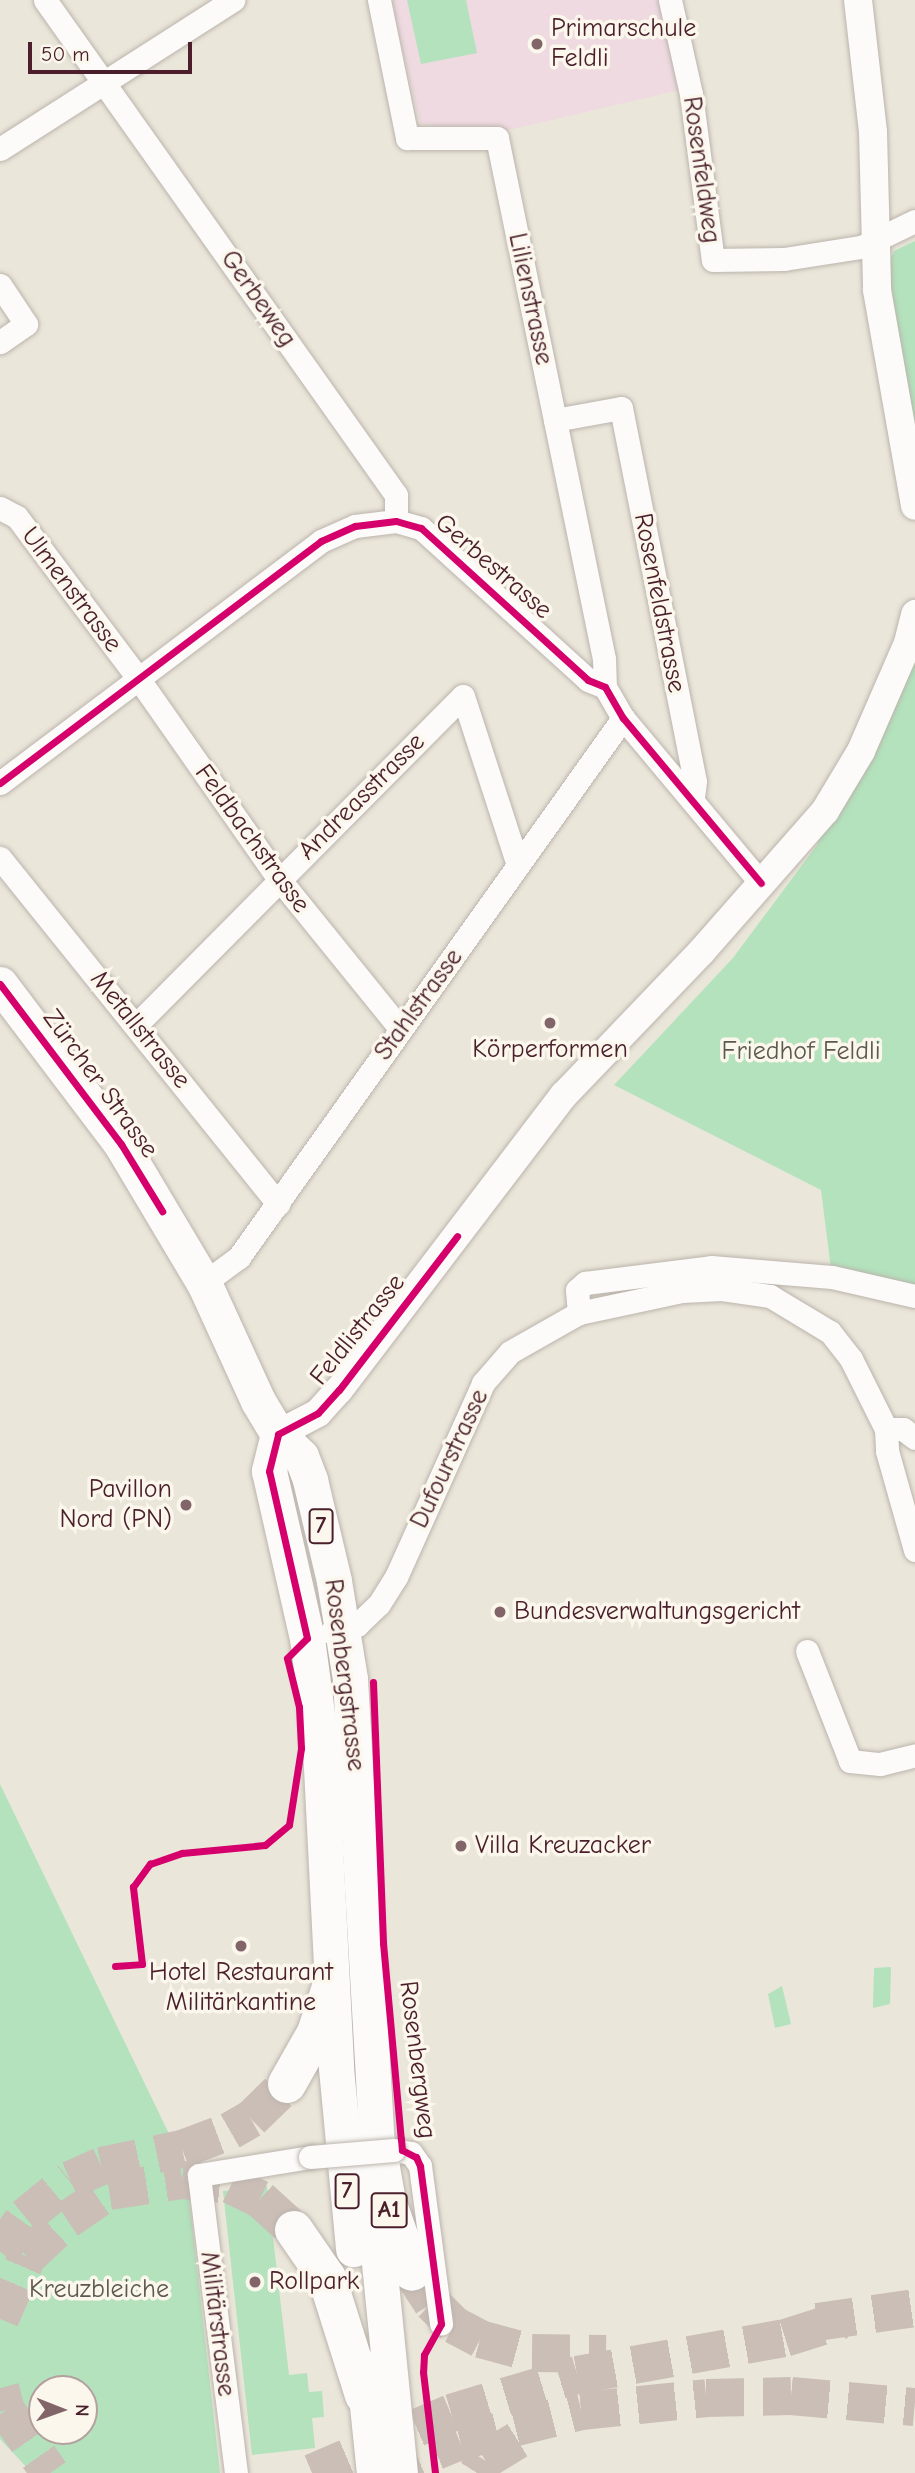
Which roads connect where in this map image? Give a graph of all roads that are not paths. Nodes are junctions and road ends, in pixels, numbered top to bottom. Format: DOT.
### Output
graph roads {
  1 [pos="45,0"];
  2 [pos="233,0"];
  3 [pos="379,0"];
  4 [pos="670,0"];
  5 [pos="858,0"];
  6 [pos="104,83"];
  7 [pos="0,149"];
  8 [pos="915,221"];
  9 [pos="875,240"];
  10 [pos="0,285"];
  11 [pos="0,342"];
  12 [pos="555,420"];
  13 [pos="915,506"];
  14 [pos="0,508"];
  15 [pos="396,521"];
  16 [pos="915,614"];
  17 [pos="138,678"];
  18 [pos="605,687"];
  19 [pos="623,718"];
  20 [pos="0,783"];
  21 [pos="693,798"];
  22 [pos="0,858"];
  23 [pos="518,865"];
  24 [pos="279,879"];
  25 [pos="761,883"];
  26 [pos="0,984"];
  27 [pos="137,1024"];
  28 [pos="399,1027"];
  29 [pos="278,1204"];
  30 [pos="204,1283"];
  31 [pos="915,1296"];
  32 [pos="579,1313"];
  33 [pos="887,1429"];
  34 [pos="278,1434"];
  35 [pos="915,1438"];
  36 [pos="915,1550"];
  37 [pos="343,1629"];
  38 [pos="306,1638"];
  39 [pos="807,1651"];
  40 [pos="915,1755"];
  41 [pos="331,1987"];
  42 [pos="287,2084"];
  43 [pos="391,2148"];
  44 [pos="294,2230"];
  45 [pos="412,2272"];
  46 [pos="440,2324"];
  47 [pos="363,2395"];
  48 [pos="236,2473"];
  49 [pos="374,2473"];
  50 [pos="400,2473"];
  1 -- 6 [label="street, Gerbeweg"];
  2 -- 6 [label="street"];
  3 -- 12 [label="street, Lilienstrasse"];
  4 -- 9 [label="street, Rosenfeldweg"];
  5 -- 9 [label="street"];
  6 -- 7 [label="street"];
  6 -- 15 [label="street, Gerbeweg"];
  8 -- 9 [label="street"];
  9 -- 13 [label="street"];
  10 -- 11 [label="street"];
  12 -- 18 [label="street, Lilienstrasse"];
  12 -- 21 [label="street, Rosenfeldstrasse"];
  14 -- 17 [label="street, Ulmenstrasse"];
  15 -- 17 [label="street, Gerbestrasse"];
  15 -- 18 [label="street, Gerbestrasse"];
  16 -- 25 [label="street, Feldlistrasse"];
  17 -- 20 [label="street, Gerbestrasse"];
  17 -- 24 [label="street, Feldbachstrasse"];
  18 -- 19 [label="street, Gerbestrasse"];
  19 -- 21 [label="street, Gerbestrasse"];
  19 -- 23 [label="street, Stahlstrasse"];
  21 -- 25 [label="street, Gerbestrasse"];
  22 -- 27 [label="street, Metallstrasse"];
  23 -- 24 [label="street, Andreasstrasse"];
  23 -- 28 [label="street, Stahlstrasse"];
  24 -- 27 [label="street, Andreasstrasse"];
  24 -- 28 [label="street, Feldbachstrasse"];
  25 -- 34 [label="street, Feldlistrasse"];
  26 -- 30 [label="main road, Zürcher Strasse / 7"];
  27 -- 29 [label="street, Metallstrasse"];
  28 -- 29 [label="street, Stahlstrasse"];
  29 -- 30 [label="street, Stahlstrasse"];
  30 -- 34 [label="main road, Zürcher Strasse / 7"];
  31 -- 32 [label="street"];
  32 -- 33 [label="street, Dufourstrasse"];
  32 -- 37 [label="street, Dufourstrasse"];
  33 -- 35 [label="street"];
  33 -- 36 [label="street, Dufourstrasse"];
  34 -- 37 [label="main road, Rosenbergstrasse / 7"];
  34 -- 38 [label="main road, Rosenbergstrasse / 7"];
  37 -- 38 [label="street, Dufourstrasse"];
  37 -- 43 [label="main road, Rosenbergstrasse / 7"];
  38 -- 41 [label="main road, Rosenbergstrasse / 7"];
  39 -- 40 [label="street"];
  41 -- 42 [label="highway"];
  41 -- 47 [label="main road, Rosenbergstrasse / 7"];
  43 -- 45 [label="highway, A1"];
  43 -- 46 [label="street, Rosenbergweg"];
  43 -- 48 [label="street, Militärstrasse, bridge"];
  43 -- 50 [label="main road, Rosenbergstrasse / 7"];
  44 -- 47 [label="highway"];
  47 -- 49 [label="main road, Rosenbergstrasse / 7"];
}
